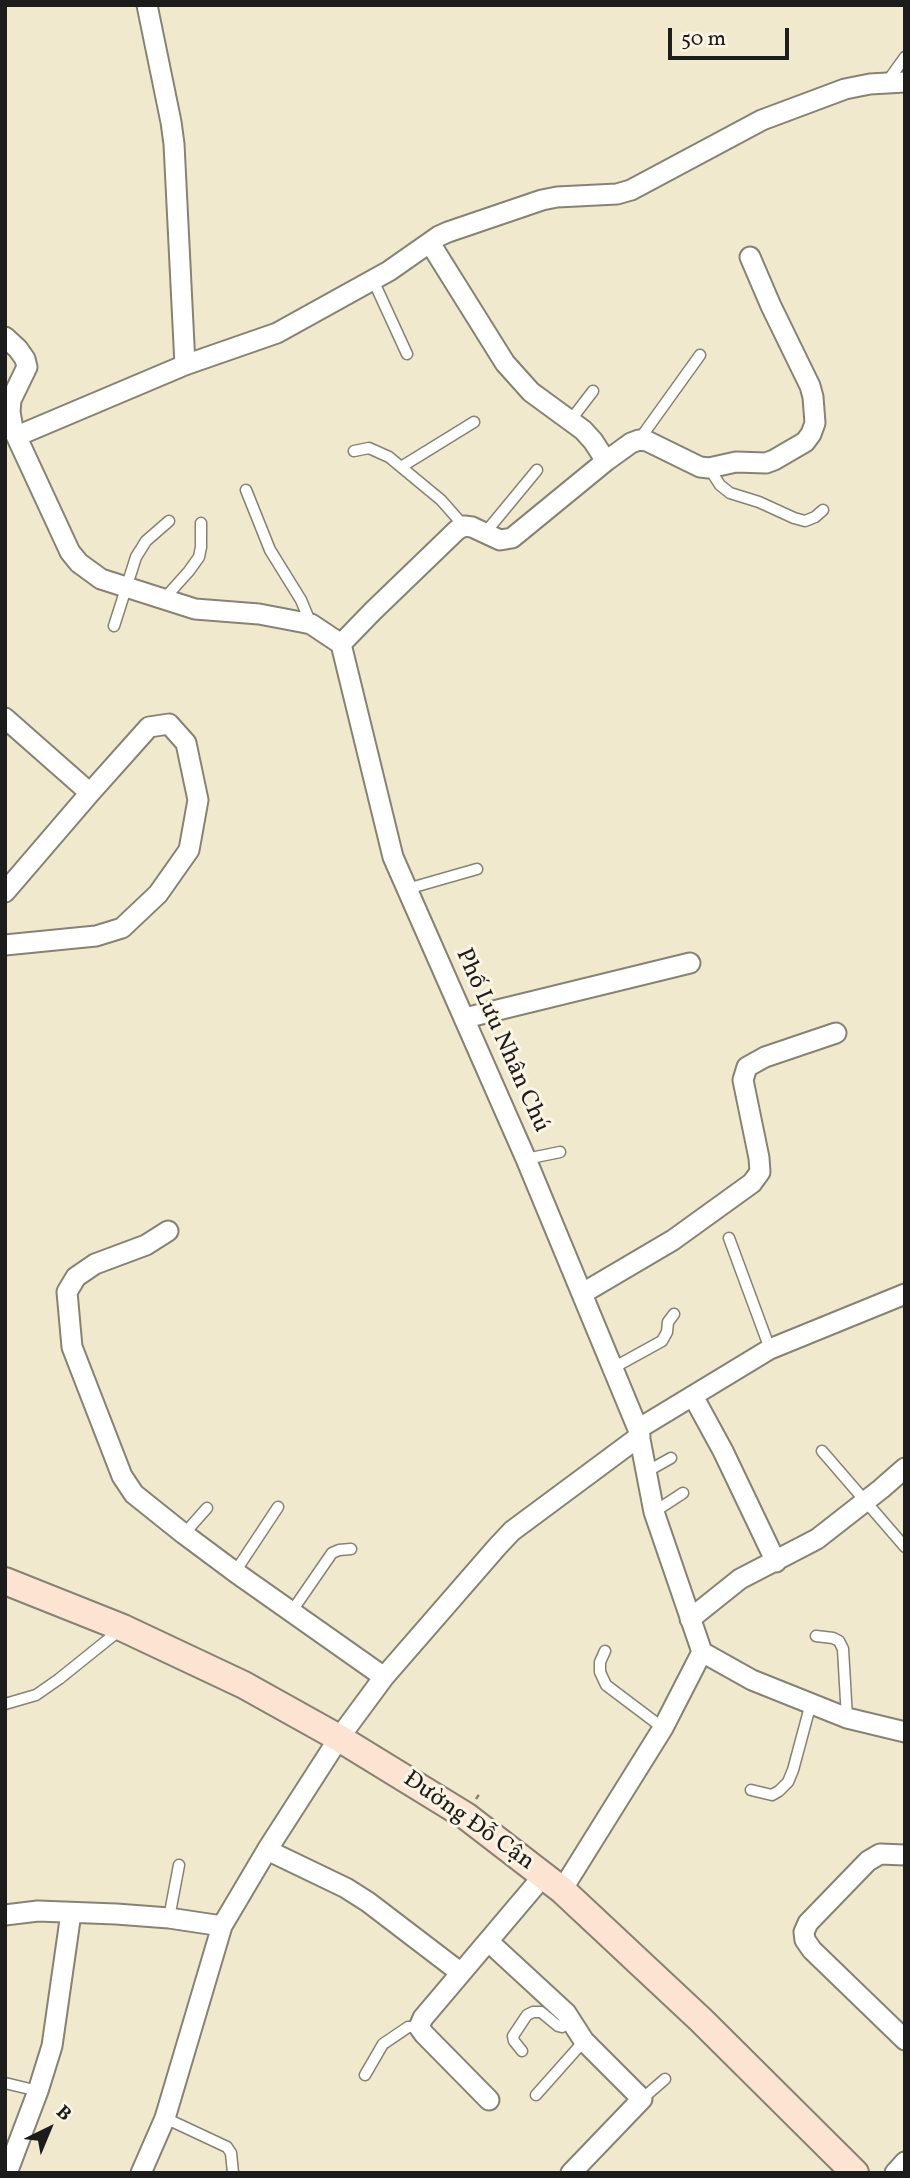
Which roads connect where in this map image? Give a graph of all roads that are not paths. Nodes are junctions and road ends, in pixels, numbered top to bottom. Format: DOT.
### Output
graph roads {
  1 [pos="147,5"];
  2 [pos="905,57"];
  3 [pos="899,85"];
  4 [pos="430,243"];
  5 [pos="750,257"];
  6 [pos="373,280"];
  7 [pos="5,337"];
  8 [pos="408,354"];
  9 [pos="699,355"];
  10 [pos="186,365"];
  11 [pos="593,391"];
  12 [pos="569,421"];
  13 [pos="474,422"];
  14 [pos="12,432"];
  15 [pos="639,440"];
  16 [pos="354,451"];
  17 [pos="606,461"];
  18 [pos="401,467"];
  19 [pos="709,468"];
  20 [pos="537,470"];
  21 [pos="246,490"];
  22 [pos="823,510"];
  23 [pos="169,521"];
  24 [pos="201,523"];
  25 [pos="464,526"];
  26 [pos="485,533"];
  27 [pos="125,587"];
  28 [pos="164,600"];
  29 [pos="311,624"];
  30 [pos="114,625"];
  31 [pos="341,643"];
  32 [pos="5,718"];
  33 [pos="90,793"];
  34 [pos="477,869"];
  35 [pos="407,889"];
  36 [pos="5,892"];
  37 [pos="5,945"];
  38 [pos="690,963"];
  39 [pos="465,1018"];
  40 [pos="836,1033"];
  41 [pos="559,1152"];
  42 [pos="526,1159"];
  43 [pos="168,1231"];
  44 [pos="729,1238"];
  45 [pos="583,1293"];
  46 [pos="905,1294"];
  47 [pos="674,1314"];
  48 [pos="770,1349"];
  49 [pos="613,1368"];
  50 [pos="693,1396"];
  51 [pos="639,1433"];
  52 [pos="822,1451"];
  53 [pos="671,1458"];
  54 [pos="905,1468"];
  55 [pos="646,1472"];
  56 [pos="682,1493"];
  57 [pos="864,1502"];
  58 [pos="278,1507"];
  59 [pos="207,1508"];
  60 [pos="654,1512"];
  61 [pos="184,1534"];
  62 [pos="905,1547"];
  63 [pos="351,1549"];
  64 [pos="776,1562"];
  65 [pos="235,1573"];
  66 [pos="5,1581"];
  67 [pos="292,1611"];
  68 [pos="690,1619"];
  69 [pos="123,1628"];
  70 [pos="816,1636"];
  71 [pos="605,1651"];
  72 [pos="702,1652"];
  73 [pos="384,1676"];
  74 [pos="811,1702"];
  75 [pos="5,1704"];
  76 [pos="847,1718"];
  77 [pos="663,1728"];
  78 [pos="905,1732"];
  79 [pos="340,1738"];
  80 [pos="751,1790"];
  81 [pos="267,1850"];
  82 [pos="905,1855"];
  83 [pos="179,1865"];
  84 [pos="553,1883"];
  85 [pos="71,1913"];
  86 [pos="5,1915"];
  87 [pos="169,1918"];
  88 [pos="222,1926"];
  89 [pos="489,1942"];
  90 [pos="461,1973"];
  91 [pos="573,2020"];
  92 [pos="419,2027"];
  93 [pos="905,2040"];
  94 [pos="584,2041"];
  95 [pos="522,2051"];
  96 [pos="365,2075"];
  97 [pos="665,2079"];
  98 [pos="5,2083"];
  99 [pos="38,2091"];
  100 [pos="536,2095"];
  101 [pos="642,2099"];
  102 [pos="489,2100"];
  103 [pos="165,2118"];
  104 [pos="905,2162"];
  105 [pos="7,2173"];
  106 [pos="141,2173"];
  107 [pos="233,2173"];
  108 [pos="571,2173"];
  109 [pos="855,2173"];
  110 [pos="895,2173"];
  1 -- 10 [label="street"];
  2 -- 3 [label="lane"];
  3 -- 4 [label="street"];
  4 -- 6 [label="street"];
  4 -- 12 [label="street"];
  5 -- 19 [label="street"];
  6 -- 8 [label="lane"];
  6 -- 10 [label="street"];
  7 -- 14 [label="street"];
  9 -- 15 [label="lane"];
  10 -- 14 [label="street"];
  11 -- 12 [label="lane"];
  12 -- 17 [label="street"];
  13 -- 18 [label="lane"];
  14 -- 27 [label="street"];
  15 -- 17 [label="street"];
  15 -- 19 [label="street"];
  16 -- 18 [label="lane"];
  17 -- 26 [label="street"];
  18 -- 25 [label="lane"];
  19 -- 22 [label="lane"];
  20 -- 26 [label="lane"];
  21 -- 29 [label="lane"];
  23 -- 27 [label="lane"];
  24 -- 28 [label="lane"];
  25 -- 26 [label="street"];
  25 -- 31 [label="street"];
  27 -- 28 [label="street"];
  27 -- 30 [label="lane"];
  28 -- 29 [label="street"];
  29 -- 31 [label="street"];
  31 -- 35 [label="street, Phố Lưu Nhân Chú"];
  32 -- 33 [label="street"];
  33 -- 36 [label="street"];
  33 -- 37 [label="street"];
  34 -- 35 [label="lane"];
  35 -- 39 [label="street, Phố Lưu Nhân Chú"];
  38 -- 39 [label="street"];
  39 -- 42 [label="street, Phố Lưu Nhân Chú"];
  40 -- 45 [label="street"];
  41 -- 42 [label="lane"];
  42 -- 45 [label="street, Phố Lưu Nhân Chú"];
  43 -- 61 [label="street"];
  44 -- 48 [label="lane"];
  45 -- 49 [label="street, Phố Lưu Nhân Chú"];
  46 -- 48 [label="street"];
  47 -- 49 [label="lane"];
  48 -- 50 [label="street"];
  49 -- 51 [label="street, Phố Lưu Nhân Chú"];
  50 -- 51 [label="street"];
  50 -- 64 [label="street"];
  51 -- 55 [label="street, Phố Lưu Nhân Chú"];
  51 -- 73 [label="street"];
  52 -- 57 [label="lane"];
  53 -- 55 [label="lane"];
  54 -- 57 [label="street"];
  55 -- 60 [label="street, Phố Lưu Nhân Chú"];
  56 -- 60 [label="lane"];
  57 -- 62 [label="lane"];
  57 -- 64 [label="street"];
  58 -- 65 [label="lane"];
  59 -- 61 [label="lane"];
  60 -- 68 [label="street, Phố Lưu Nhân Chú"];
  61 -- 65 [label="street"];
  63 -- 67 [label="lane"];
  64 -- 68 [label="street"];
  65 -- 67 [label="street"];
  66 -- 69 [label="main road, Đường Đỗ Cận"];
  67 -- 73 [label="street"];
  68 -- 72 [label="street, Phố Lưu Nhân Chú"];
  69 -- 75 [label="lane"];
  69 -- 79 [label="main road, Đường Đỗ Cận"];
  70 -- 76 [label="lane"];
  71 -- 77 [label="lane"];
  72 -- 74 [label="street"];
  72 -- 77 [label="street"];
  73 -- 79 [label="street"];
  74 -- 76 [label="street"];
  74 -- 80 [label="lane"];
  76 -- 78 [label="street"];
  77 -- 84 [label="street"];
  79 -- 81 [label="street"];
  79 -- 84 [label="main road, Đường Đỗ Cận"];
  81 -- 88 [label="street"];
  81 -- 90 [label="street"];
  82 -- 93 [label="street"];
  83 -- 87 [label="lane"];
  84 -- 89 [label="street"];
  84 -- 109 [label="main road, Đường Đỗ Cận"];
  85 -- 86 [label="street"];
  85 -- 87 [label="street"];
  85 -- 99 [label="street"];
  87 -- 88 [label="street"];
  88 -- 103 [label="street"];
  89 -- 90 [label="street"];
  89 -- 91 [label="street"];
  90 -- 92 [label="street"];
  91 -- 94 [label="street"];
  91 -- 95 [label="lane"];
  92 -- 96 [label="lane"];
  92 -- 102 [label="street"];
  94 -- 100 [label="lane"];
  94 -- 101 [label="street"];
  97 -- 101 [label="lane"];
  98 -- 99 [label="lane"];
  99 -- 105 [label="street"];
  101 -- 108 [label="street"];
  103 -- 106 [label="street"];
  103 -- 107 [label="lane"];
  104 -- 110 [label="street"];
}
